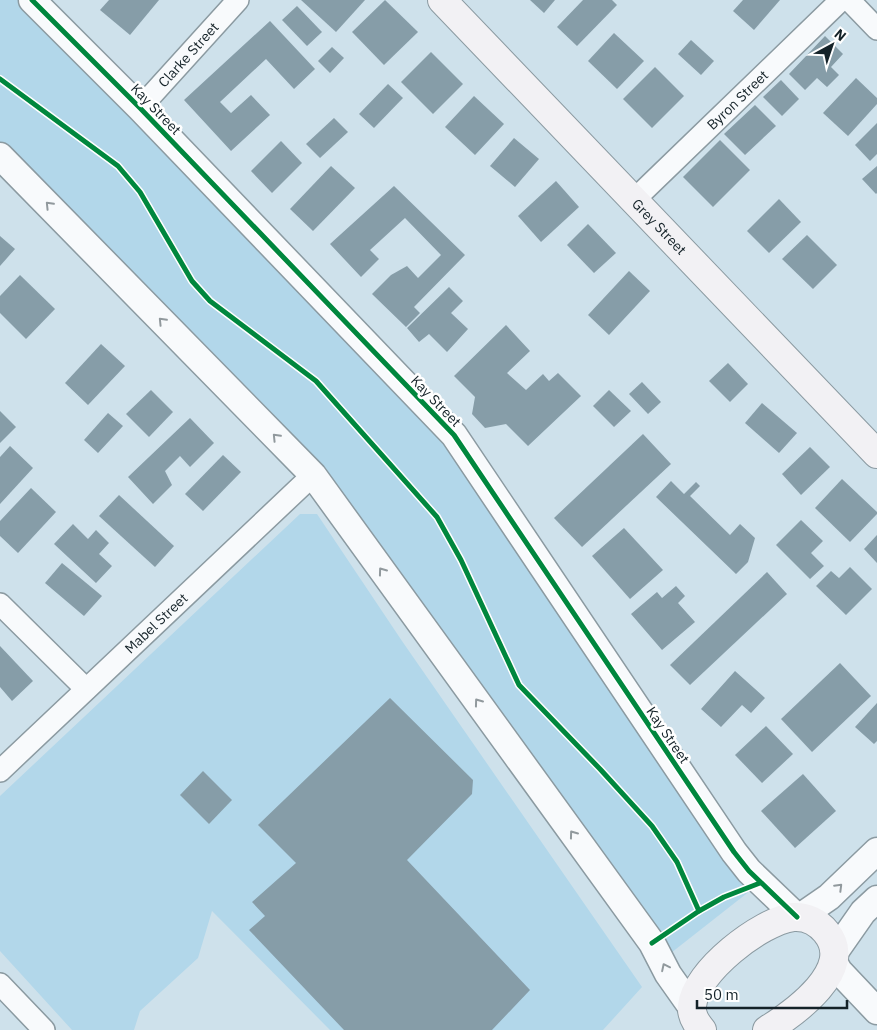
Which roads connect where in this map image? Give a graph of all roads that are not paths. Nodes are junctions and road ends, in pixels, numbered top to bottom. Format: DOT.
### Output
graph roads {
  1 [pos="32,0"];
  2 [pos="238,0"];
  3 [pos="442,0"];
  4 [pos="841,0"];
  5 [pos="849,0"];
  6 [pos="877,29"];
  7 [pos="140,108"];
  8 [pos="0,156"];
  9 [pos="634,200"];
  10 [pos="877,454"];
  11 [pos="313,475"];
  12 [pos="0,604"];
  13 [pos="86,689"];
  14 [pos="0,771"];
  15 [pos="877,851"];
  16 [pos="877,900"];
  17 [pos="798,917"];
  18 [pos="835,957"];
  19 [pos="0,984"];
  20 [pos="877,1011"];
  21 [pos="693,1021"];
  22 [pos="44,1030"];
  23 [pos="767,1030"];
  1 -- 7 [label="street, Kay Street"];
  2 -- 7 [label="street, Clarke Street"];
  3 -- 9 [label="main road, Grey Street"];
  4 -- 9 [label="street, Byron Street"];
  5 -- 6 [label="street"];
  7 -- 17 [label="street, Kay Street"];
  11 -- 8 [label="street, one-way"];
  9 -- 10 [label="main road, Grey Street"];
  11 -- 13 [label="street, Mabel Street"];
  21 -- 11 [label="street, one-way"];
  12 -- 13 [label="street"];
  13 -- 14 [label="street, Mabel Street"];
  17 -- 15 [label="street, one-way"];
  16 -- 18 [label="street"];
  17 -- 18 [label="main road"];
  17 -- 21 [label="main road"];
  18 -- 20 [label="street"];
  18 -- 23 [label="main road"];
  19 -- 22 [label="street"];
}
